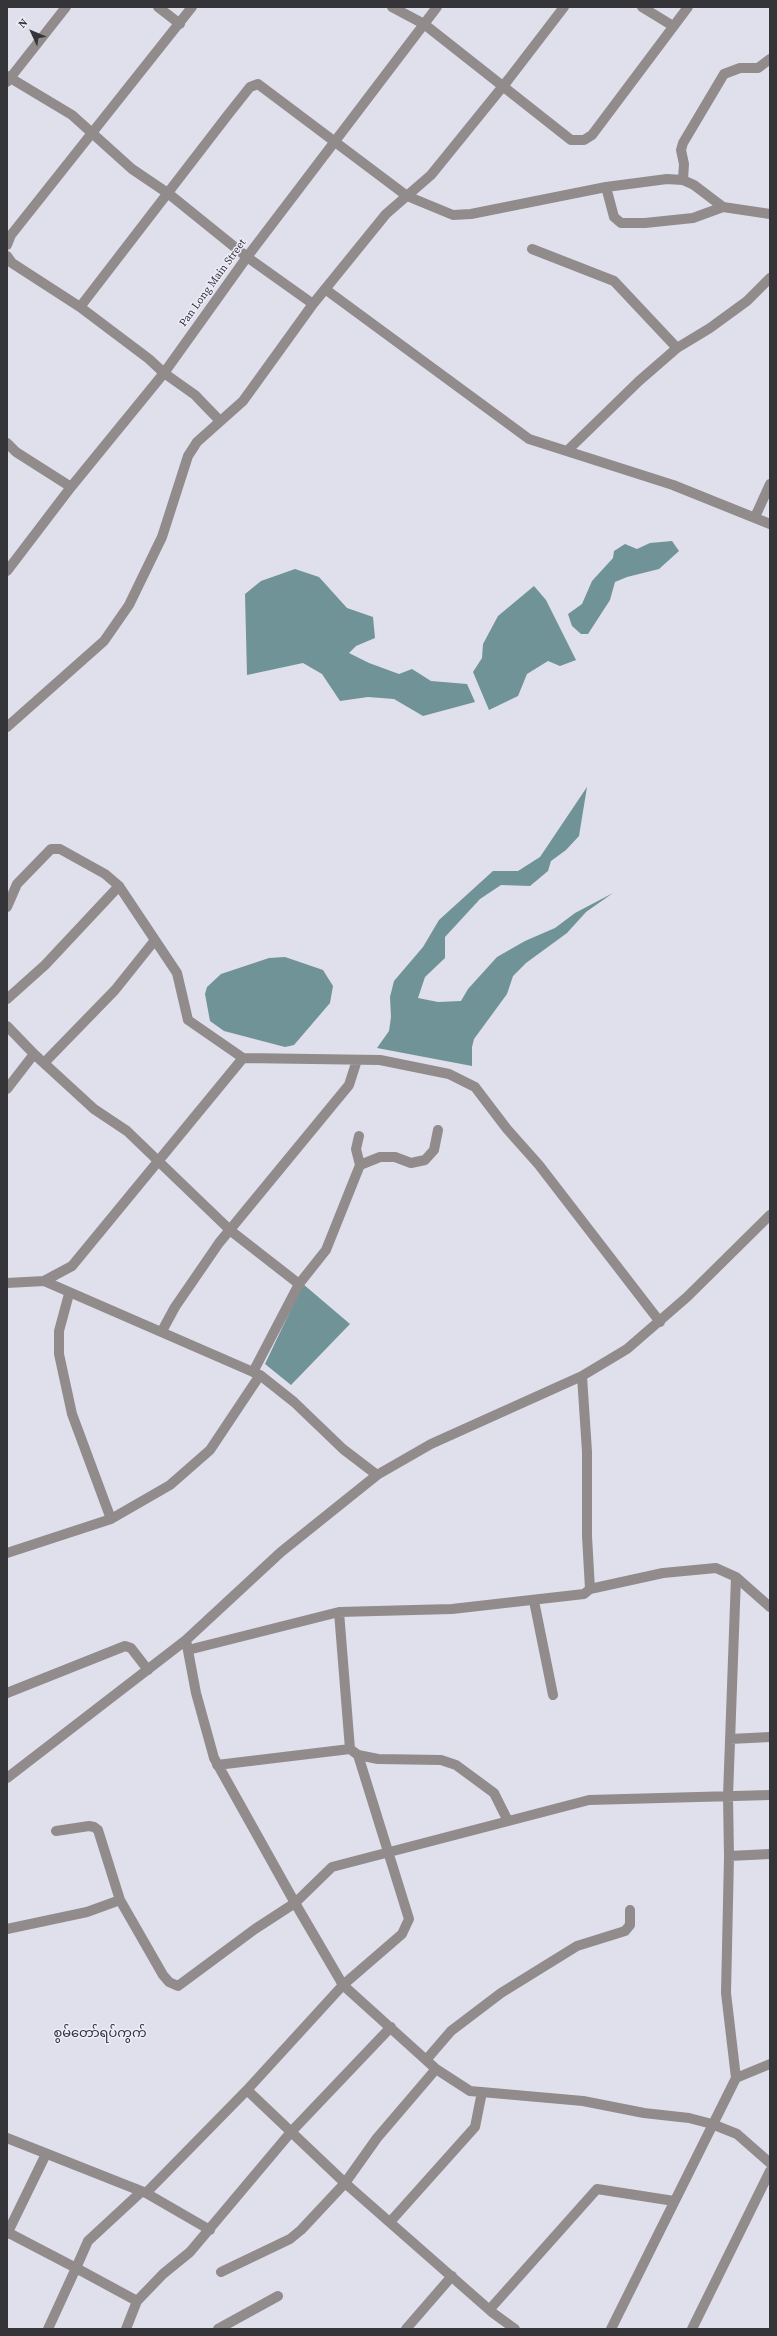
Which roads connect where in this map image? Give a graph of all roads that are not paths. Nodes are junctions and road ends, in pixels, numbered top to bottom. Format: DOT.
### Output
graph roads {
  1 [pos="66,7"];
  2 [pos="158,7"];
  3 [pos="192,7"];
  4 [pos="392,7"];
  5 [pos="437,7"];
  6 [pos="564,7"];
  7 [pos="642,7"];
  8 [pos="688,7"];
  9 [pos="180,24"];
  10 [pos="424,24"];
  11 [pos="673,26"];
  12 [pos="770,59"];
  13 [pos="8,79"];
  14 [pos="504,86"];
  15 [pos="93,134"];
  16 [pos="335,142"];
  17 [pos="683,180"];
  18 [pos="606,187"];
  19 [pos="169,194"];
  20 [pos="407,196"];
  21 [pos="723,207"];
  22 [pos="770,214"];
  23 [pos="7,245"];
  24 [pos="532,250"];
  25 [pos="7,256"];
  26 [pos="247,257"];
  27 [pos="770,278"];
  28 [pos="325,289"];
  29 [pos="313,304"];
  30 [pos="80,308"];
  31 [pos="677,348"];
  32 [pos="164,373"];
  33 [pos="220,421"];
  34 [pos="7,443"];
  35 [pos="568,450"];
  36 [pos="770,484"];
  37 [pos="71,487"];
  38 [pos="755,517"];
  39 [pos="770,524"];
  40 [pos="7,571"];
  41 [pos="7,727"];
  42 [pos="119,886"];
  43 [pos="7,907"];
  44 [pos="155,940"];
  45 [pos="7,999"];
  46 [pos="7,1026"];
  47 [pos="34,1054"];
  48 [pos="243,1058"];
  49 [pos="357,1060"];
  50 [pos="44,1063"];
  51 [pos="7,1089"];
  52 [pos="438,1130"];
  53 [pos="359,1136"];
  54 [pos="158,1161"];
  55 [pos="360,1165"];
  56 [pos="770,1215"];
  57 [pos="231,1231"];
  58 [pos="44,1281"];
  59 [pos="7,1283"];
  60 [pos="299,1284"];
  61 [pos="69,1294"];
  62 [pos="660,1322"];
  63 [pos="162,1332"];
  64 [pos="256,1373"];
  65 [pos="582,1376"];
  66 [pos="377,1475"];
  67 [pos="111,1519"];
  68 [pos="7,1553"];
  69 [pos="736,1577"];
  70 [pos="590,1589"];
  71 [pos="534,1601"];
  72 [pos="770,1607"];
  73 [pos="339,1612"];
  74 [pos="186,1640"];
  75 [pos="188,1650"];
  76 [pos="148,1670"];
  77 [pos="7,1693"];
  78 [pos="554,1695"];
  79 [pos="770,1737"];
  80 [pos="730,1740"];
  81 [pos="354,1752"];
  82 [pos="218,1765"];
  83 [pos="7,1778"];
  84 [pos="770,1795"];
  85 [pos="728,1796"];
  86 [pos="508,1821"];
  87 [pos="56,1831"];
  88 [pos="387,1852"];
  89 [pos="770,1854"];
  90 [pos="729,1856"];
  91 [pos="120,1900"];
  92 [pos="295,1903"];
  93 [pos="630,1910"];
  94 [pos="7,1929"];
  95 [pos="343,1985"];
  96 [pos="391,2027"];
  97 [pos="426,2060"];
  98 [pos="770,2064"];
  99 [pos="436,2069"];
  100 [pos="736,2078"];
  101 [pos="247,2090"];
  102 [pos="482,2092"];
  103 [pos="712,2124"];
  104 [pos="291,2132"];
  105 [pos="7,2138"];
  106 [pos="46,2154"];
  107 [pos="770,2163"];
  108 [pos="770,2171"];
  109 [pos="345,2183"];
  110 [pos="143,2192"];
  111 [pos="674,2201"];
  112 [pos="390,2222"];
  113 [pos="210,2230"];
  114 [pos="7,2233"];
  115 [pos="76,2268"];
  116 [pos="222,2272"];
  117 [pos="452,2276"];
  118 [pos="278,2296"];
  119 [pos="137,2301"];
  120 [pos="490,2309"];
  121 [pos="48,2329"];
  122 [pos="126,2329"];
  123 [pos="218,2329"];
  124 [pos="406,2329"];
  125 [pos="515,2329"];
  126 [pos="612,2329"];
  127 [pos="692,2329"];
  1 -- 13 [label="street"];
  2 -- 9 [label="street"];
  3 -- 9 [label="street"];
  4 -- 10 [label="street"];
  5 -- 10 [label="street, Pan Long Main Street"];
  6 -- 14 [label="street"];
  7 -- 11 [label="street"];
  8 -- 11 [label="street"];
  9 -- 15 [label="street"];
  10 -- 14 [label="street"];
  10 -- 16 [label="street, Pan Long Main Street"];
  11 -- 14 [label="street"];
  12 -- 17 [label="street"];
  13 -- 15 [label="street"];
  14 -- 20 [label="street"];
  15 -- 19 [label="street"];
  15 -- 23 [label="street"];
  16 -- 19 [label="street"];
  16 -- 20 [label="street"];
  16 -- 26 [label="street, Pan Long Main Street"];
  17 -- 18 [label="street"];
  17 -- 21 [label="street"];
  18 -- 20 [label="street"];
  18 -- 21 [label="street"];
  19 -- 26 [label="street"];
  19 -- 30 [label="street"];
  20 -- 28 [label="street"];
  21 -- 22 [label="street"];
  24 -- 31 [label="street"];
  25 -- 30 [label="street"];
  26 -- 29 [label="street"];
  26 -- 32 [label="street, Pan Long Main Street"];
  27 -- 31 [label="street"];
  28 -- 29 [label="street"];
  28 -- 35 [label="street"];
  29 -- 33 [label="street"];
  30 -- 32 [label="street"];
  31 -- 35 [label="street"];
  32 -- 33 [label="street"];
  32 -- 37 [label="street, Pan Long Main Street"];
  33 -- 41 [label="street"];
  34 -- 37 [label="street"];
  35 -- 38 [label="street"];
  36 -- 38 [label="street"];
  37 -- 40 [label="street, Pan Long Main Street"];
  38 -- 39 [label="street"];
  42 -- 43 [label="street"];
  42 -- 44 [label="street"];
  42 -- 45 [label="street"];
  44 -- 48 [label="street"];
  44 -- 50 [label="street"];
  46 -- 47 [label="street"];
  47 -- 50 [label="street"];
  47 -- 51 [label="street"];
  48 -- 49 [label="street"];
  48 -- 54 [label="street"];
  49 -- 57 [label="street"];
  49 -- 62 [label="street"];
  50 -- 54 [label="street"];
  52 -- 55 [label="street"];
  53 -- 55 [label="street"];
  54 -- 57 [label="street"];
  54 -- 58 [label="street"];
  55 -- 60 [label="street"];
  56 -- 62 [label="street"];
  57 -- 60 [label="street"];
  57 -- 63 [label="street"];
  58 -- 59 [label="street"];
  58 -- 61 [label="street"];
  60 -- 64 [label="street"];
  61 -- 63 [label="street"];
  61 -- 67 [label="street"];
  62 -- 65 [label="street"];
  63 -- 64 [label="street"];
  64 -- 66 [label="street"];
  64 -- 67 [label="street"];
  65 -- 66 [label="street"];
  65 -- 70 [label="street"];
  66 -- 74 [label="street"];
  67 -- 68 [label="street"];
  69 -- 70 [label="street"];
  69 -- 72 [label="street"];
  69 -- 80 [label="street"];
  70 -- 71 [label="street"];
  71 -- 73 [label="street"];
  71 -- 78 [label="street"];
  73 -- 75 [label="street"];
  73 -- 81 [label="street"];
  74 -- 75 [label="street"];
  74 -- 76 [label="street"];
  75 -- 82 [label="street"];
  76 -- 77 [label="street"];
  76 -- 83 [label="street"];
  79 -- 80 [label="street"];
  80 -- 85 [label="street"];
  81 -- 82 [label="street"];
  81 -- 86 [label="street"];
  81 -- 88 [label="street"];
  82 -- 92 [label="street"];
  84 -- 85 [label="street"];
  85 -- 86 [label="street"];
  85 -- 90 [label="street"];
  86 -- 88 [label="street"];
  87 -- 91 [label="street"];
  88 -- 92 [label="street"];
  88 -- 95 [label="street"];
  89 -- 90 [label="street"];
  90 -- 100 [label="street"];
  91 -- 92 [label="street"];
  91 -- 94 [label="street"];
  92 -- 95 [label="street"];
  93 -- 97 [label="street"];
  95 -- 96 [label="street"];
  95 -- 101 [label="street"];
  96 -- 97 [label="street"];
  96 -- 104 [label="street"];
  97 -- 99 [label="street"];
  98 -- 100 [label="street"];
  99 -- 102 [label="street"];
  99 -- 109 [label="street"];
  100 -- 103 [label="street"];
  101 -- 104 [label="street"];
  101 -- 110 [label="street"];
  102 -- 103 [label="street"];
  102 -- 112 [label="street"];
  103 -- 107 [label="street"];
  103 -- 111 [label="street"];
  104 -- 109 [label="street"];
  104 -- 113 [label="street"];
  105 -- 106 [label="street"];
  106 -- 110 [label="street"];
  106 -- 114 [label="street"];
  108 -- 127 [label="street"];
  109 -- 112 [label="street"];
  109 -- 116 [label="street"];
  110 -- 113 [label="street"];
  110 -- 115 [label="street"];
  111 -- 120 [label="street"];
  111 -- 126 [label="street"];
  112 -- 117 [label="street"];
  113 -- 119 [label="street"];
  114 -- 115 [label="street"];
  115 -- 119 [label="street"];
  115 -- 121 [label="street"];
  117 -- 120 [label="street"];
  117 -- 124 [label="street"];
  118 -- 123 [label="street"];
  119 -- 122 [label="street"];
  120 -- 125 [label="street"];
}
